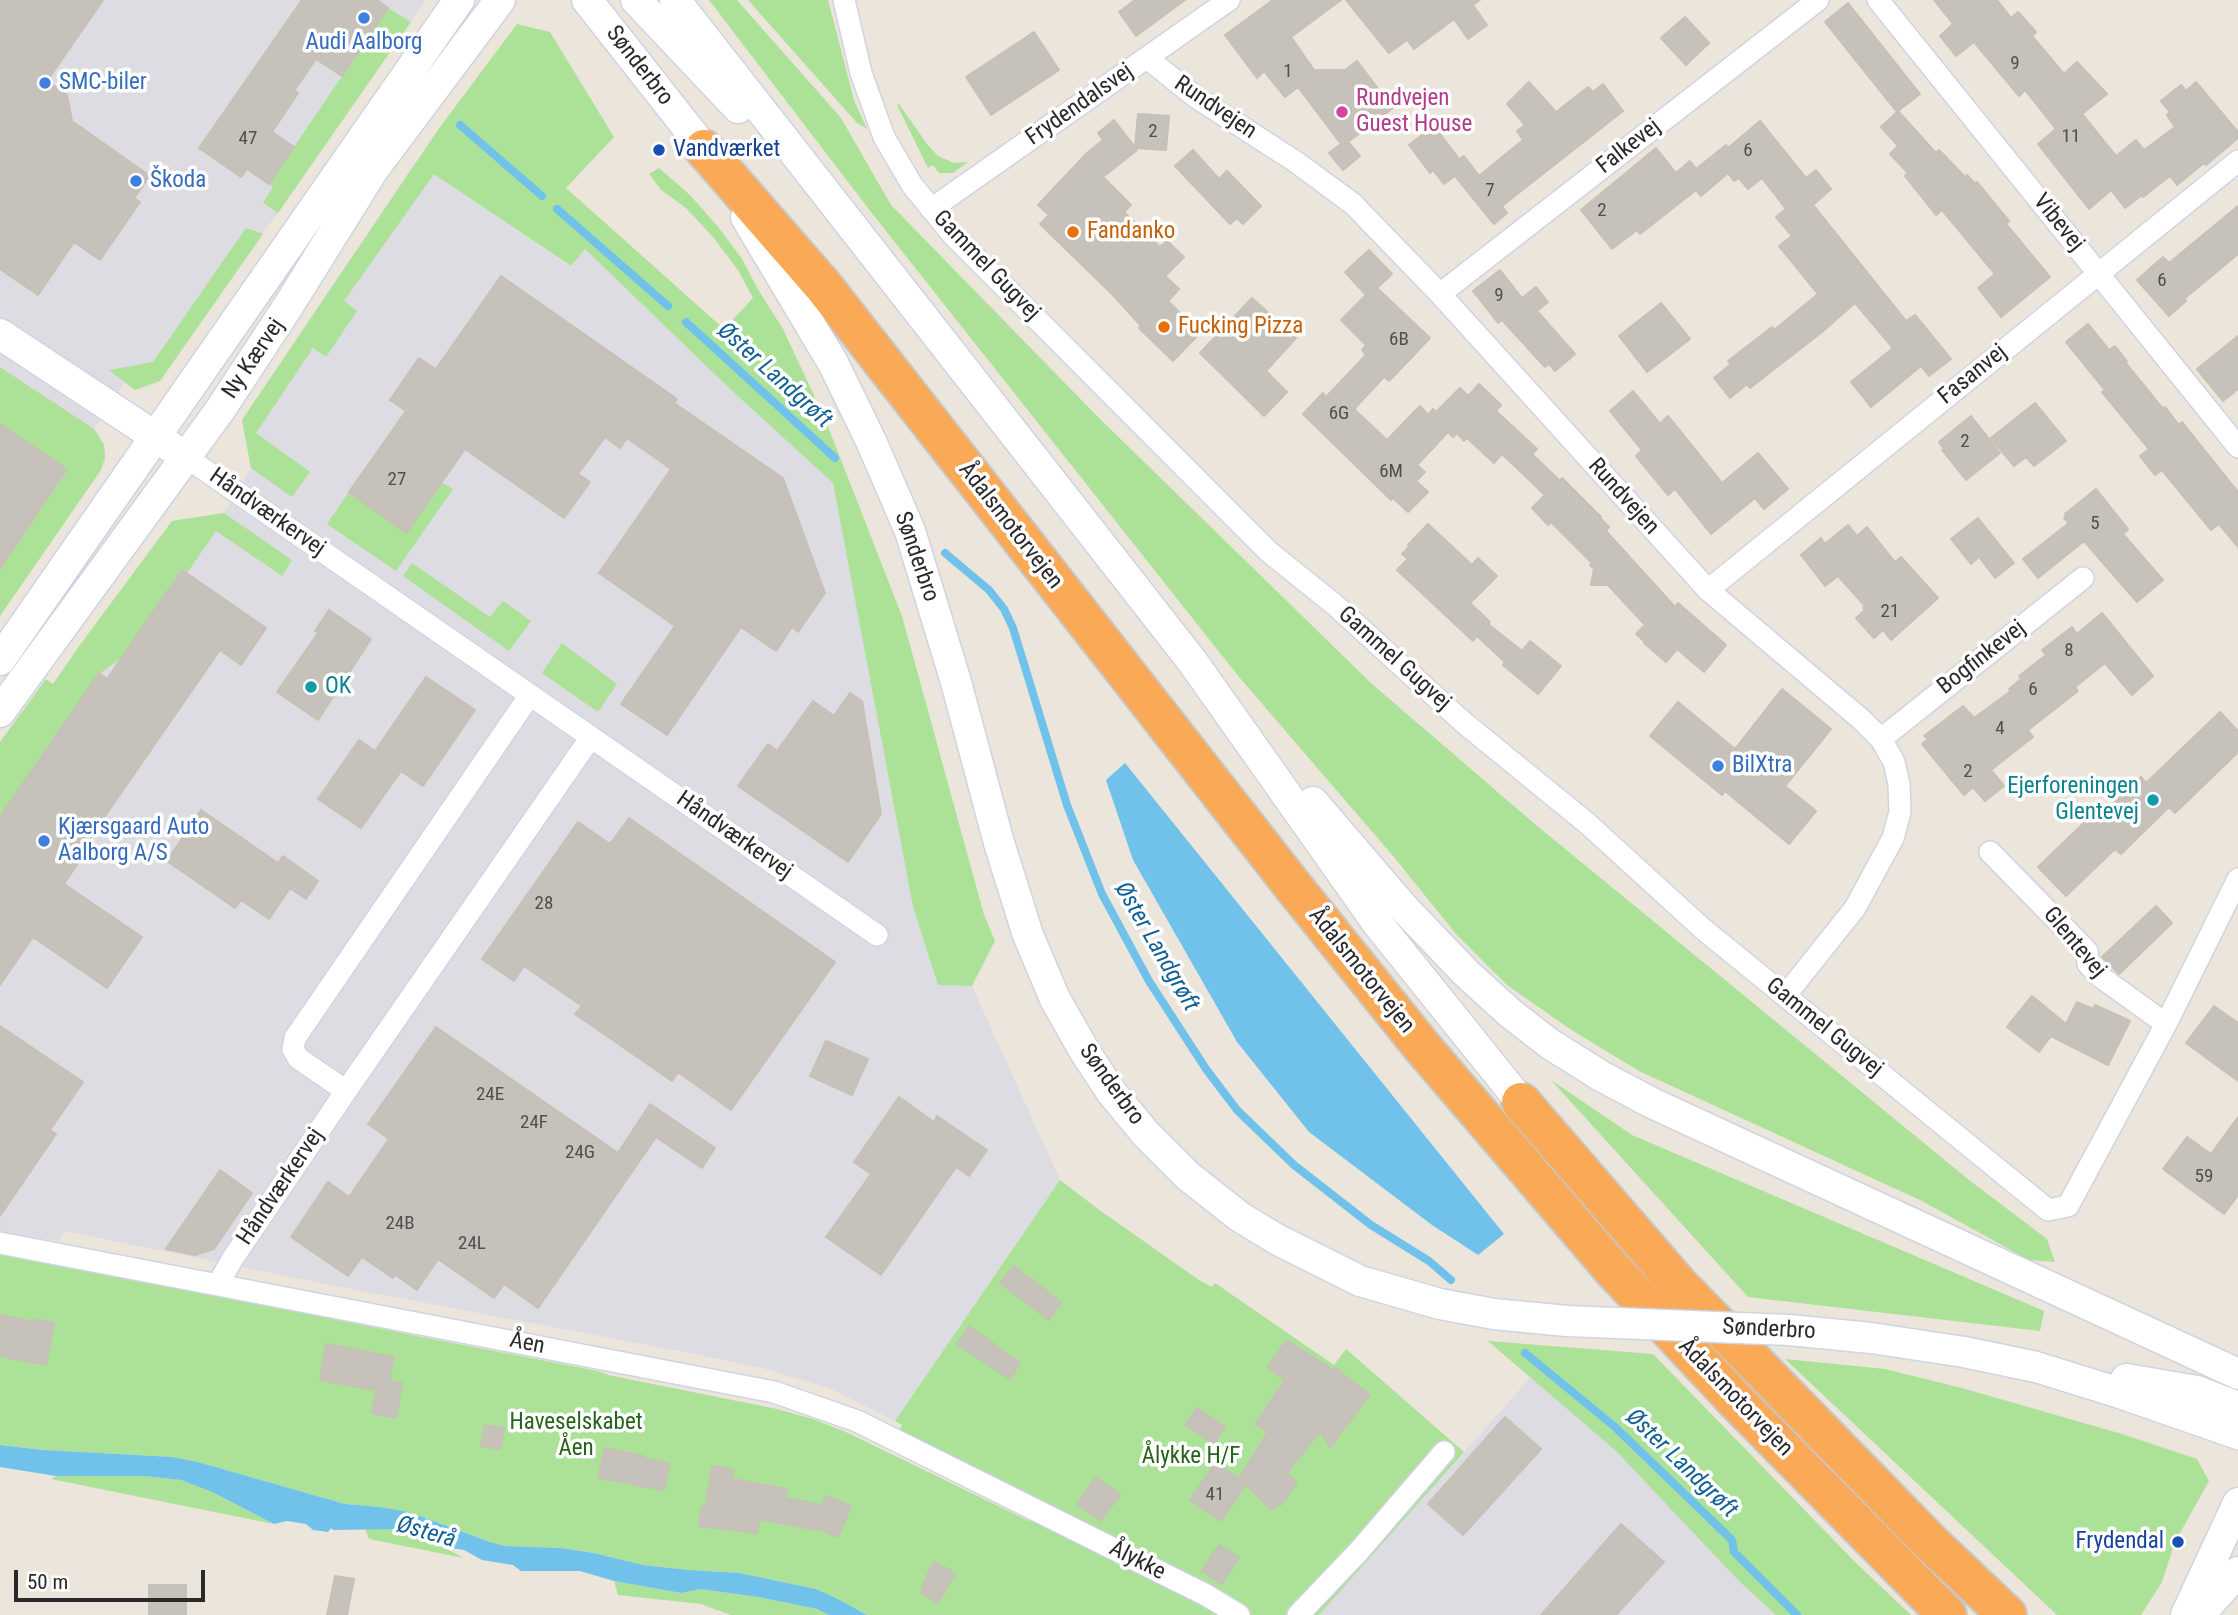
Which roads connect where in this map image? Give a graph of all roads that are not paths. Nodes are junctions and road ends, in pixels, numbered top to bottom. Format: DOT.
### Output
graph roads {
  1 [pos="459,0"];
  2 [pos="500,0"];
  3 [pos="587,0"];
  4 [pos="636,0"];
  5 [pos="675,0"];
  6 [pos="844,0"];
  7 [pos="1818,0"];
  8 [pos="1878,0"];
  9 [pos="1224,2"];
  10 [pos="1147,58"];
  11 [pos="704,149"];
  12 [pos="2238,161"];
  13 [pos="931,209"];
  14 [pos="857,232"];
  15 [pos="2099,274"];
  16 [pos="1440,294"];
  17 [pos="0,334"];
  18 [pos="156,437"];
  19 [pos="2238,447"];
  20 [pos="186,457"];
  21 [pos="2083,578"];
  22 [pos="1708,590"];
  23 [pos="0,660"];
  24 [pos="1192,661"];
  25 [pos="530,695"];
  26 [pos="0,712"];
  27 [pos="591,737"];
  28 [pos="1881,738"];
  29 [pos="1990,852"];
  30 [pos="2238,879"];
  31 [pos="877,936"];
  32 [pos="1785,996"];
  33 [pos="2166,1024"];
  34 [pos="346,1091"];
  35 [pos="1521,1102"];
  36 [pos="0,1243"];
  37 [pos="218,1284"];
  38 [pos="1966,1353"];
  39 [pos="2238,1374"];
  40 [pos="2238,1407"];
  41 [pos="2238,1433"];
  42 [pos="1444,1452"];
  43 [pos="2238,1503"];
  44 [pos="1035,1509"];
  45 [pos="2238,1572"];
  46 [pos="1239,1615"];
  47 [pos="1298,1615"];
  48 [pos="1947,1615"];
  49 [pos="2007,1615"];
  50 [pos="2186,1615"];
  51 [pos="2199,1615"];
  1 -- 18 [label="street, Ny Kærvej"];
  2 -- 20 [label="street, Ny Kærvej"];
  3 -- 11 [label="street, Sønderbro"];
  4 -- 14 [label="street"];
  5 -- 14 [label="street"];
  6 -- 13 [label="street, Gammel Gugvej"];
  7 -- 16 [label="street, Falkevej"];
  8 -- 15 [label="street, Vibevej"];
  9 -- 10 [label="street, Frydendalsvej"];
  10 -- 13 [label="street, Frydendalsvej"];
  10 -- 16 [label="street, Rundvejen"];
  11 -- 38 [label="street, Sønderbro, bridge"];
  11 -- 48 [label="highway, Ådalsmotorvejen"];
  12 -- 15 [label="street, Fasanvej"];
  13 -- 32 [label="street, Gammel Gugvej"];
  14 -- 24 [label="street"];
  15 -- 19 [label="street, Vibevej"];
  15 -- 22 [label="street, Fasanvej"];
  16 -- 22 [label="street, Rundvejen"];
  17 -- 18 [label="street, Håndværkervej"];
  18 -- 20 [label="street, Håndværkervej"];
  18 -- 23 [label="street, Ny Kærvej"];
  20 -- 25 [label="street, Håndværkervej"];
  20 -- 26 [label="street, Ny Kærvej"];
  21 -- 28 [label="street, Bogfinkevej"];
  22 -- 28 [label="street, Rundvejen"];
  24 -- 35 [label="street"];
  24 -- 39 [label="street"];
  25 -- 27 [label="street, Håndværkervej"];
  25 -- 34 [label="street"];
  27 -- 31 [label="street, Håndværkervej"];
  27 -- 34 [label="street, Håndværkervej"];
  28 -- 32 [label="street, Rundvejen"];
  29 -- 33 [label="street, Glentevej"];
  30 -- 33 [label="street"];
  32 -- 33 [label="street, Gammel Gugvej"];
  34 -- 37 [label="street, Håndværkervej"];
  35 -- 49 [label="highway"];
  36 -- 37 [label="street, Åen"];
  37 -- 44 [label="street, Åen"];
  38 -- 40 [label="street"];
  38 -- 41 [label="street, Sønderbro"];
  42 -- 47 [label="street"];
  43 -- 50 [label="street"];
  44 -- 46 [label="street, Ålykke"];
  45 -- 51 [label="street"];
}
